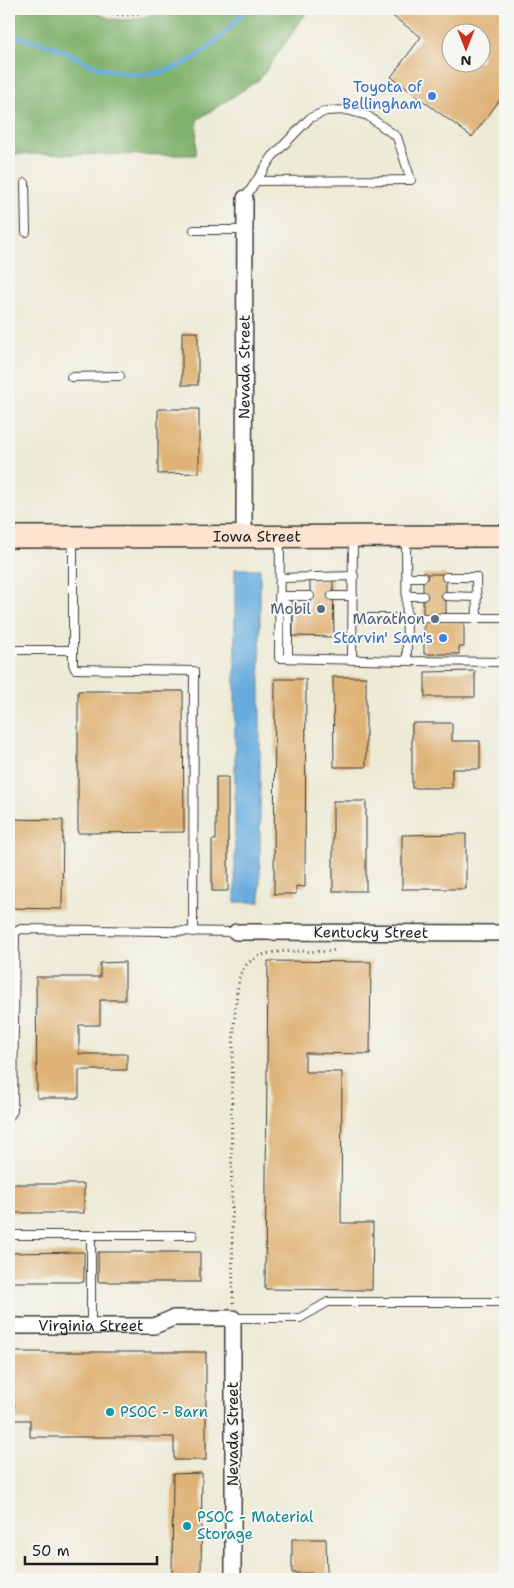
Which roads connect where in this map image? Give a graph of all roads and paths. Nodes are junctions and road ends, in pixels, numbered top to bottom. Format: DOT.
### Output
graph roads {
  1 [pos="92,9"];
  2 [pos="151,9"];
  3 [pos="256,181"];
  4 [pos="25,183"];
  5 [pos="245,198"];
  6 [pos="194,230"];
  7 [pos="245,230"];
  8 [pos="26,232"];
  9 [pos="120,376"];
  10 [pos="71,377"];
  11 [pos="73,536"];
  12 [pos="244,536"];
  13 [pos="280,536"];
  14 [pos="354,536"];
  15 [pos="406,536"];
  16 [pos="505,536"];
  17 [pos="9,537"];
  18 [pos="354,576"];
  19 [pos="406,577"];
  20 [pos="423,577"];
  21 [pos="446,577"];
  22 [pos="280,578"];
  23 [pos="310,596"];
  24 [pos="332,596"];
  25 [pos="354,596"];
  26 [pos="406,596"];
  27 [pos="423,596"];
  28 [pos="446,596"];
  29 [pos="477,597"];
  30 [pos="279,598"];
  31 [pos="353,618"];
  32 [pos="407,618"];
  33 [pos="477,618"];
  34 [pos="505,618"];
  35 [pos="9,650"];
  36 [pos="73,650"];
  37 [pos="352,660"];
  38 [pos="407,661"];
  39 [pos="505,662"];
  40 [pos="193,932"];
  41 [pos="236,932"];
  42 [pos="505,933"];
  43 [pos="344,949"];
  44 [pos="9,1118"];
  45 [pos="9,1235"];
  46 [pos="91,1235"];
  47 [pos="193,1235"];
  48 [pos="505,1302"];
  49 [pos="233,1318"];
  50 [pos="9,1326"];
  51 [pos="91,1326"];
  52 [pos="233,1579"];
  1 -- 2 [label="path"];
  3 -- 3 [label="lane"];
  3 -- 5 [label="lane"];
  4 -- 8 [label="lane"];
  5 -- 7 [label="street, Nevada Street"];
  6 -- 7 [label="lane"];
  7 -- 12 [label="street, Nevada Street"];
  9 -- 10 [label="lane"];
  11 -- 12 [label="main road, Iowa Street"];
  11 -- 17 [label="main road, Iowa Street"];
  11 -- 36 [label="lane"];
  12 -- 13 [label="main road, Iowa Street"];
  13 -- 14 [label="main road, Iowa Street"];
  13 -- 22 [label="lane"];
  14 -- 15 [label="main road, Iowa Street"];
  14 -- 18 [label="lane"];
  15 -- 16 [label="main road, Iowa Street"];
  15 -- 19 [label="lane"];
  18 -- 22 [label="lane"];
  18 -- 25 [label="lane"];
  19 -- 20 [label="lane"];
  19 -- 26 [label="lane"];
  21 -- 29 [label="lane"];
  22 -- 30 [label="lane"];
  23 -- 30 [label="lane"];
  24 -- 25 [label="lane"];
  25 -- 31 [label="lane"];
  26 -- 27 [label="lane"];
  26 -- 32 [label="lane"];
  28 -- 29 [label="lane"];
  29 -- 33 [label="lane"];
  30 -- 37 [label="lane"];
  31 -- 32 [label="lane"];
  31 -- 37 [label="lane"];
  32 -- 33 [label="lane"];
  32 -- 38 [label="lane"];
  33 -- 34 [label="lane"];
  35 -- 36 [label="lane"];
  36 -- 40 [label="lane"];
  37 -- 38 [label="lane"];
  38 -- 39 [label="lane"];
  40 -- 41 [label="lane"];
  40 -- 44 [label="lane"];
  41 -- 42 [label="street, Kentucky Street"];
  43 -- 49 [label="path"];
  45 -- 46 [label="lane"];
  46 -- 47 [label="lane"];
  46 -- 51 [label="lane"];
  48 -- 49 [label="lane"];
  49 -- 51 [label="street, Virginia Street"];
  49 -- 52 [label="street, Nevada Street"];
  50 -- 51 [label="street, Virginia Street"];
}
